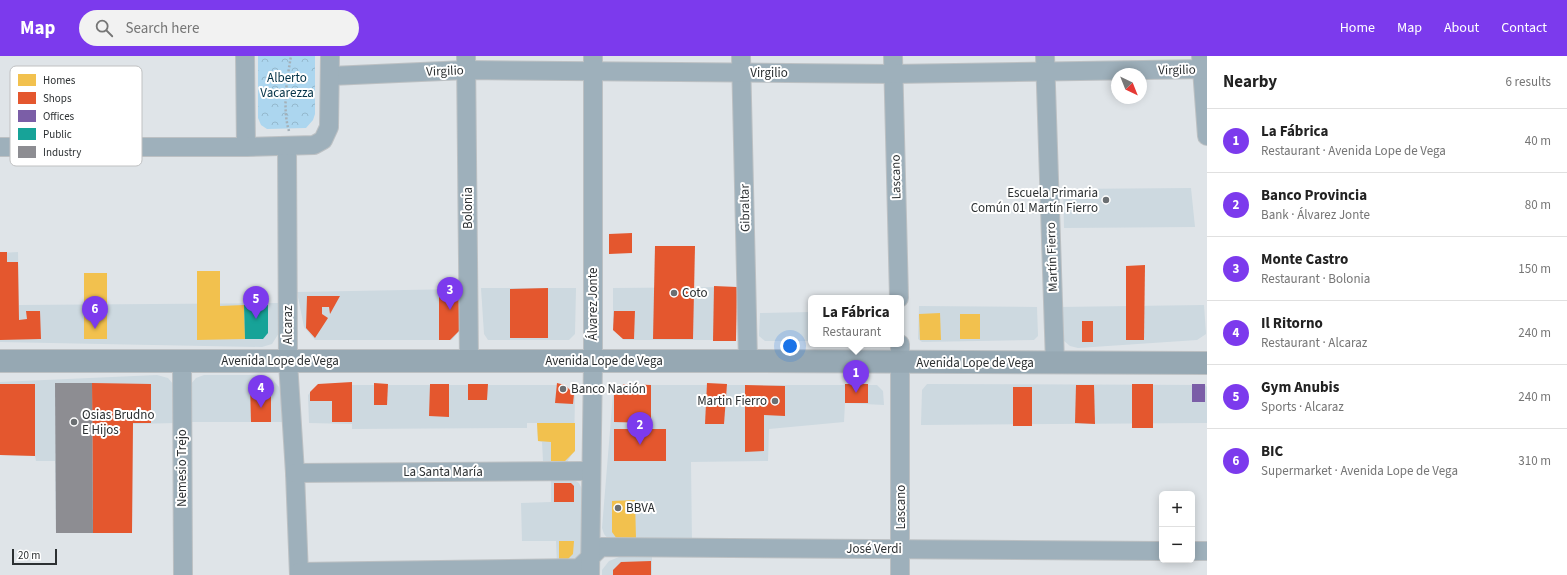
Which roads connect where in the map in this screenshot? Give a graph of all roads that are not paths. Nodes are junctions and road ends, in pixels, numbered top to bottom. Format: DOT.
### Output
graph roads {
  1 [pos="245,56"];
  2 [pos="330,56"];
  3 [pos="893,56"];
  4 [pos="466,63"];
  5 [pos="593,64"];
  6 [pos="741,64"];
  7 [pos="1046,64"];
  8 [pos="1203,65"];
  9 [pos="893,74"];
  10 [pos="331,76"];
  11 [pos="1207,136"];
  12 [pos="290,146"];
  13 [pos="142,147"];
  14 [pos="246,147"];
  15 [pos="899,295"];
  16 [pos="900,353"];
  17 [pos="0,361"];
  18 [pos="182,361"];
  19 [pos="469,361"];
  20 [pos="593,361"];
  21 [pos="748,361"];
  22 [pos="288,362"];
  23 [pos="1055,363"];
  24 [pos="1207,363"];
  25 [pos="590,471"];
  26 [pos="295,473"];
  27 [pos="901,549"];
  28 [pos="1159,551"];
  29 [pos="1195,551"];
  30 [pos="1207,551"];
  31 [pos="590,566"];
  32 [pos="299,573"];
  33 [pos="183,575"];
  34 [pos="900,575"];
  1 -- 14 [label="street"];
  2 -- 10 [label="street"];
  3 -- 9 [label="street, Lascano"];
  4 -- 5 [label="street, Virgilio"];
  4 -- 10 [label="street, Virgilio"];
  4 -- 19 [label="street, Bolonia"];
  5 -- 6 [label="street, Virgilio"];
  5 -- 20 [label="street, Álvarez Jonte"];
  6 -- 9 [label="street, Virgilio"];
  6 -- 21 [label="street, Gibraltar"];
  7 -- 8 [label="street, Virgilio"];
  7 -- 9 [label="street, Virgilio"];
  7 -- 23 [label="street, Martín Fierro"];
  8 -- 11 [label="street"];
  9 -- 15 [label="street, Lascano"];
  10 -- 12 [label="street"];
  12 -- 14 [label="street"];
  12 -- 22 [label="street, Alcaraz"];
  13 -- 14 [label="street"];
  16 -- 21 [label="main road, Avenida Lope de Vega"];
  16 -- 23 [label="main road, Avenida Lope de Vega"];
  16 -- 27 [label="street, Lascano"];
  17 -- 18 [label="main road, Avenida Lope de Vega"];
  18 -- 22 [label="main road, Avenida Lope de Vega"];
  18 -- 33 [label="street, Nemesio Trejo"];
  19 -- 20 [label="main road, Avenida Lope de Vega"];
  19 -- 22 [label="main road, Avenida Lope de Vega"];
  20 -- 21 [label="main road, Avenida Lope de Vega"];
  20 -- 25 [label="street, Álvarez Jonte"];
  22 -- 26 [label="street, Alcaraz"];
  23 -- 24 [label="main road, Avenida Lope de Vega"];
  25 -- 26 [label="street, La Santa María"];
  25 -- 31 [label="street, Álvarez Jonte"];
  26 -- 32 [label="street, Alcaraz"];
  27 -- 28 [label="street, José Verdi"];
  27 -- 31 [label="street, José Verdi"];
  27 -- 34 [label="street, Lascano"];
  29 -- 30 [label="street"];
  31 -- 32 [label="street, José Verdi"];
}
